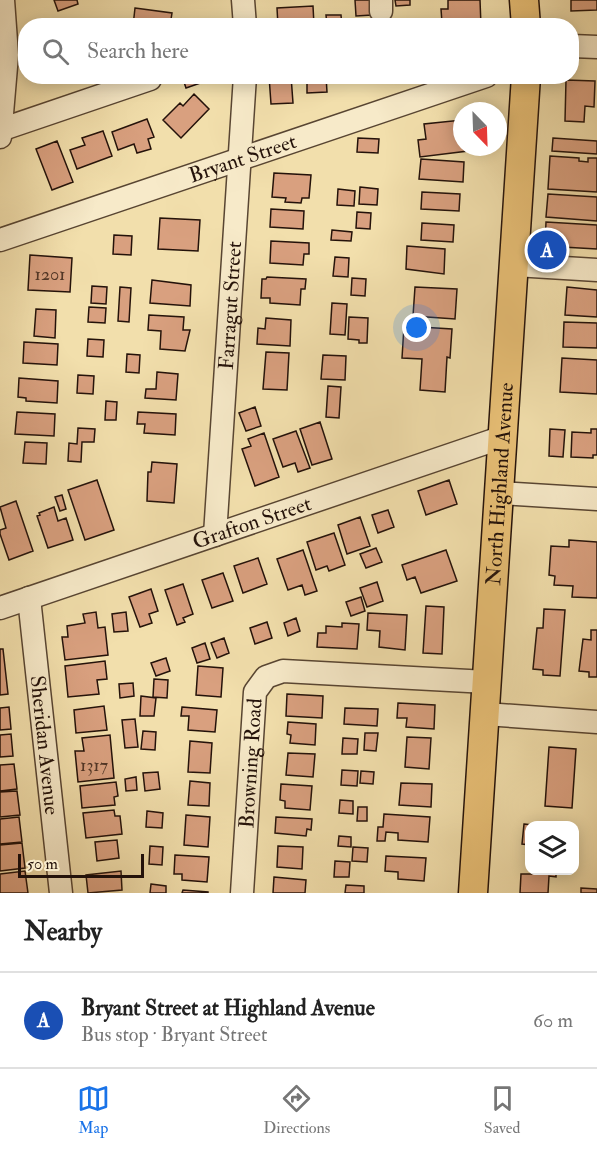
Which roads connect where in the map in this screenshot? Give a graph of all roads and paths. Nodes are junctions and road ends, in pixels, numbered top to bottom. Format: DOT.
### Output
graph roads {
  1 [pos="3,0"];
  2 [pos="243,0"];
  3 [pos="524,0"];
  4 [pos="244,18"];
  5 [pos="525,18"];
  6 [pos="579,46"];
  7 [pos="597,47"];
  8 [pos="135,84"];
  9 [pos="244,84"];
  10 [pos="462,84"];
  11 [pos="526,84"];
  12 [pos="0,130"];
  13 [pos="0,137"];
  14 [pos="239,159"];
  15 [pos="0,240"];
  16 [pos="515,265"];
  17 [pos="597,270"];
  18 [pos="503,437"];
  19 [pos="500,493"];
  20 [pos="597,499"];
  21 [pos="215,535"];
  22 [pos="29,598"];
  23 [pos="0,608"];
  24 [pos="487,682"];
  25 [pos="485,714"];
  26 [pos="597,722"];
  27 [pos="61,893"];
  28 [pos="242,893"];
  29 [pos="473,893"];
  1 -- 12 [label="street"];
  2 -- 4 [label="street"];
  3 -- 5 [label="main road"];
  6 -- 7 [label="street"];
  8 -- 12 [label="street"];
  9 -- 14 [label="street, Farragut Street"];
  10 -- 14 [label="street, Bryant Street"];
  11 -- 16 [label="main road, North Highland Avenue"];
  12 -- 13 [label="street"];
  14 -- 15 [label="street, Bryant Street"];
  14 -- 21 [label="street, Farragut Street"];
  16 -- 17 [label="street"];
  16 -- 18 [label="main road, North Highland Avenue"];
  18 -- 19 [label="main road, North Highland Avenue"];
  18 -- 21 [label="street, Grafton Street"];
  19 -- 20 [label="street"];
  19 -- 24 [label="main road, North Highland Avenue"];
  21 -- 22 [label="street, Grafton Street"];
  22 -- 23 [label="street, Grafton Street"];
  22 -- 27 [label="street, Sheridan Avenue"];
  24 -- 25 [label="main road, North Highland Avenue"];
  24 -- 28 [label="street, Browning Road"];
  25 -- 26 [label="street"];
  25 -- 29 [label="main road, North Highland Avenue"];
}
